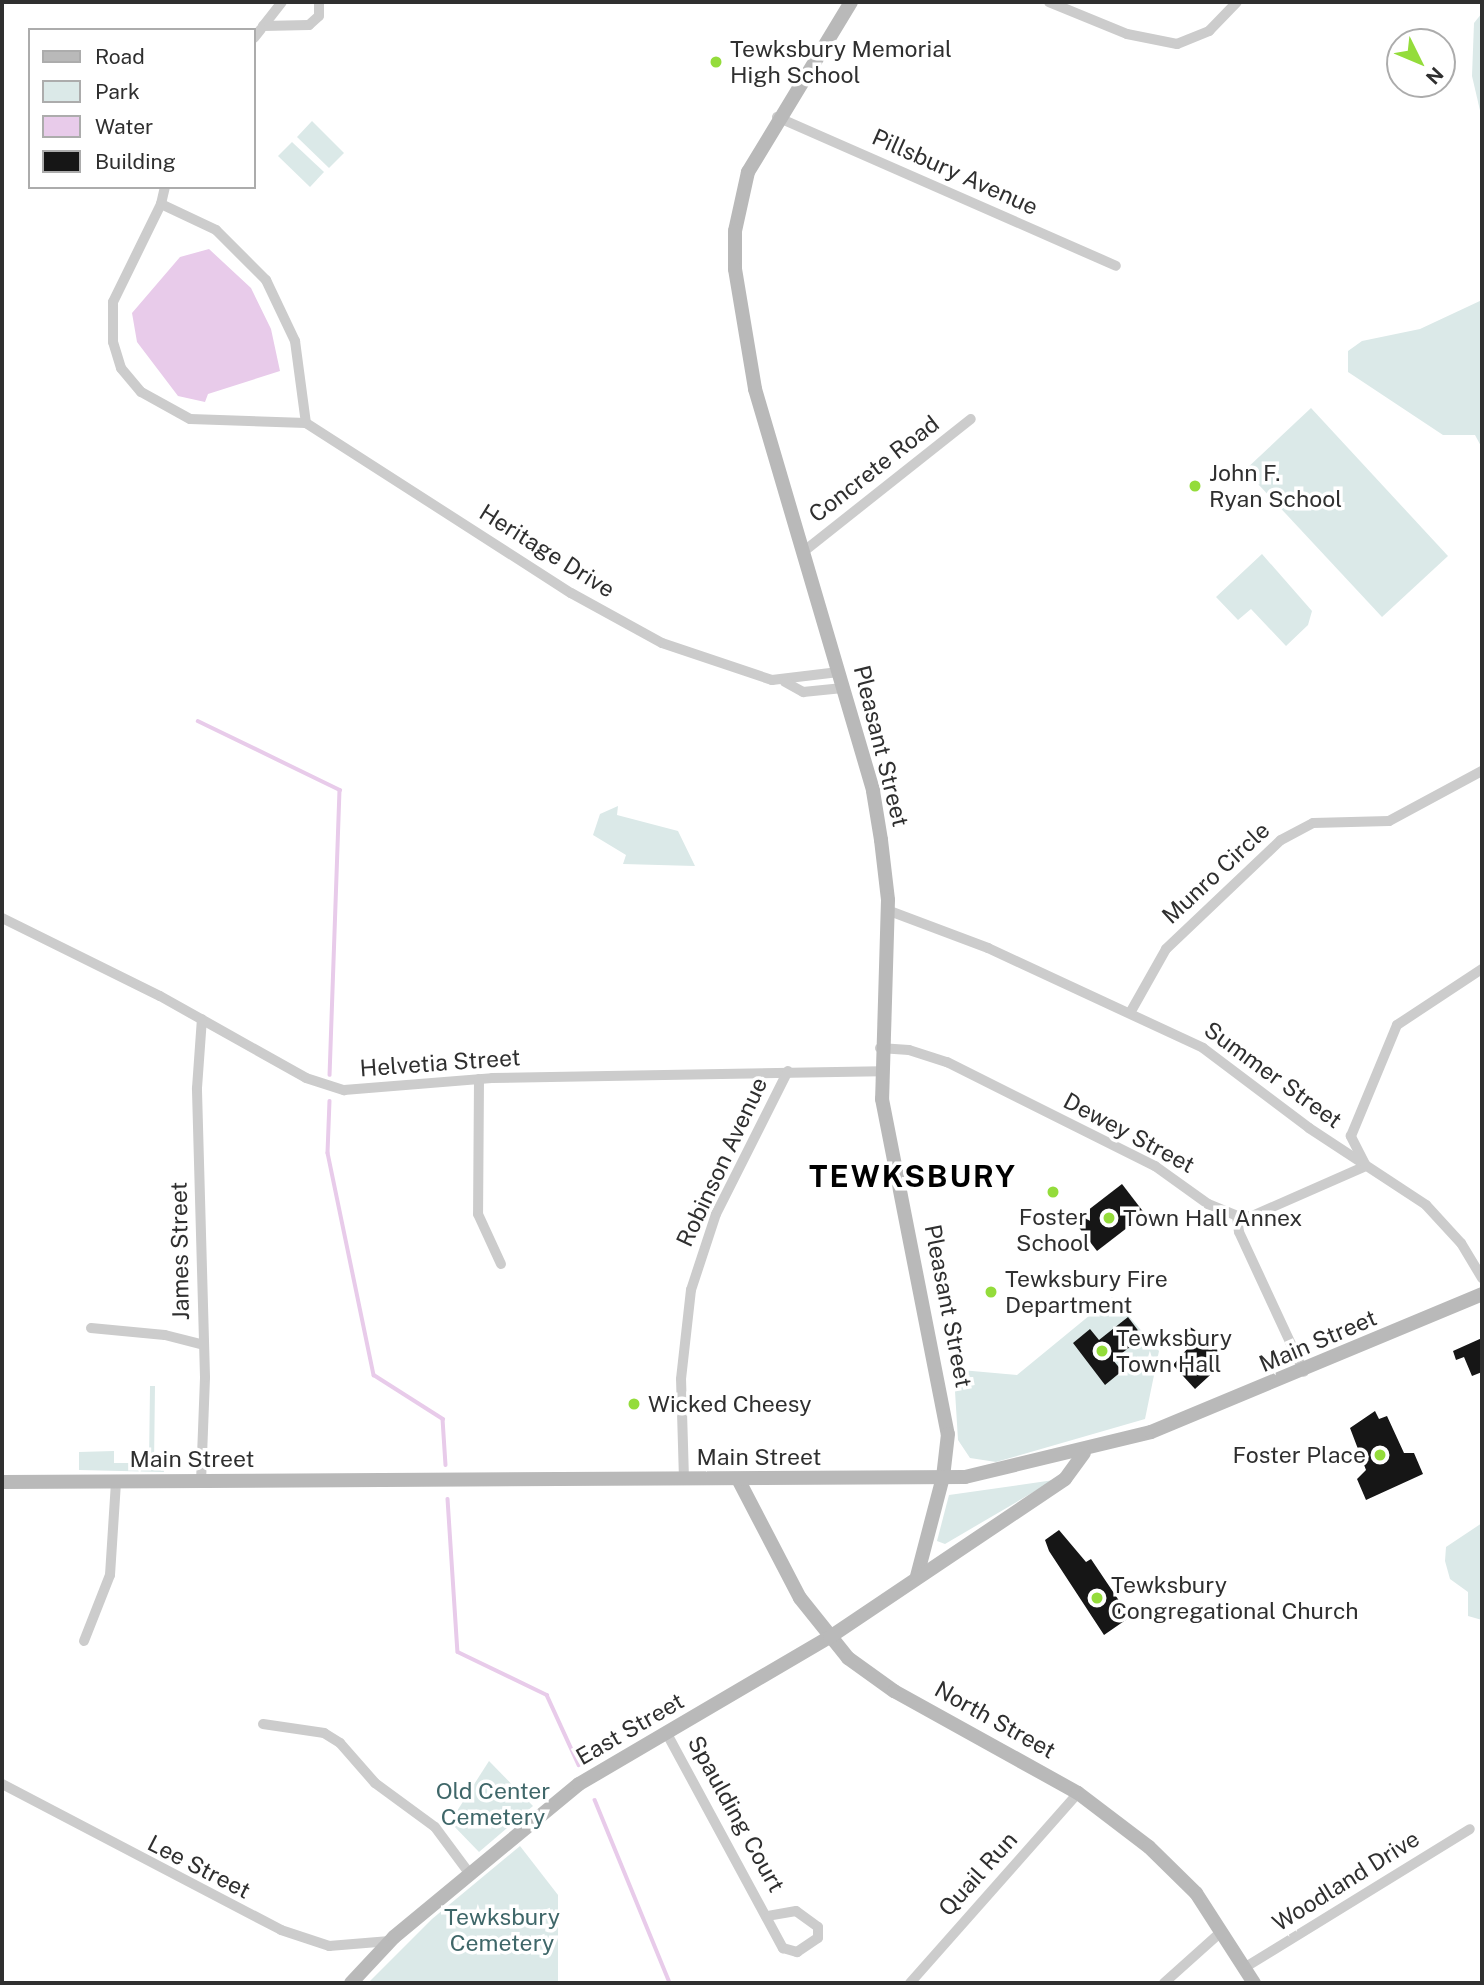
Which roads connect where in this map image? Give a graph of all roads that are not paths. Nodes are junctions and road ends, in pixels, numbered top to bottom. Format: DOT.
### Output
graph roads {
  1 [pos="282,2"];
  2 [pos="319,2"];
  3 [pos="851,2"];
  4 [pos="1049,2"];
  5 [pos="1237,2"];
  6 [pos="777,117"];
  7 [pos="165,189"];
  8 [pos="161,204"];
  9 [pos="1116,266"];
  10 [pos="971,419"];
  11 [pos="306,423"];
  12 [pos="803,552"];
  13 [pos="839,671"];
  14 [pos="783,681"];
  15 [pos="843,688"];
  16 [pos="1482,771"];
  17 [pos="887,910"];
  18 [pos="2,918"];
  19 [pos="1482,969"];
  20 [pos="1130,1013"];
  21 [pos="202,1019"];
  22 [pos="880,1048"];
  23 [pos="788,1071"];
  24 [pos="881,1071"];
  25 [pos="479,1079"];
  26 [pos="1366,1166"];
  27 [pos="1237,1216"];
  28 [pos="501,1264"];
  29 [pos="1482,1278"];
  30 [pos="1482,1294"];
  31 [pos="91,1328"];
  32 [pos="204,1345"];
  33 [pos="1304,1372"];
  34 [pos="1084,1453"];
  35 [pos="943,1477"];
  36 [pos="684,1479"];
  37 [pos="738,1479"];
  38 [pos="2,1482"];
  39 [pos="116,1482"];
  40 [pos="201,1482"];
  41 [pos="917,1576"];
  42 [pos="830,1637"];
  43 [pos="84,1641"];
  44 [pos="263,1724"];
  45 [pos="666,1732"];
  46 [pos="2,1784"];
  47 [pos="1078,1793"];
  48 [pos="1470,1829"];
  49 [pos="469,1873"];
  50 [pos="769,1916"];
  51 [pos="1221,1931"];
  52 [pos="390,1941"];
  53 [pos="1244,1968"];
  54 [pos="351,1983"];
  55 [pos="910,1983"];
  56 [pos="1164,1983"];
  57 [pos="1254,1983"];
  1 -- 2 [label="street"];
  3 -- 6 [label="main road, Pleasant Street"];
  4 -- 5 [label="street"];
  6 -- 9 [label="street, Pillsbury Avenue"];
  6 -- 12 [label="main road, Pleasant Street"];
  7 -- 8 [label="street"];
  8 -- 11 [label="street"];
  8 -- 11 [label="street"];
  10 -- 12 [label="street, Concrete Road"];
  11 -- 14 [label="street, Heritage Drive"];
  12 -- 13 [label="main road, Pleasant Street"];
  13 -- 14 [label="street, Heritage Drive"];
  13 -- 15 [label="main road, Pleasant Street"];
  14 -- 15 [label="street, Heritage Drive"];
  15 -- 17 [label="main road, Pleasant Street"];
  16 -- 20 [label="street, Munro Circle"];
  17 -- 20 [label="street, Summer Street"];
  17 -- 22 [label="main road, Pleasant Street"];
  18 -- 21 [label="street, Helvetia Street"];
  19 -- 26 [label="street"];
  20 -- 26 [label="street, Summer Street"];
  21 -- 25 [label="street, Helvetia Street"];
  21 -- 32 [label="street, James Street"];
  22 -- 24 [label="main road, Pleasant Street"];
  22 -- 27 [label="street, Dewey Street"];
  23 -- 24 [label="street, Helvetia Street"];
  23 -- 25 [label="street, Helvetia Street"];
  23 -- 36 [label="street, Robinson Avenue"];
  24 -- 35 [label="main road, Pleasant Street"];
  25 -- 28 [label="street"];
  26 -- 27 [label="street"];
  26 -- 29 [label="street, Summer Street"];
  27 -- 33 [label="street"];
  30 -- 33 [label="main road, Main Street"];
  31 -- 32 [label="street"];
  32 -- 40 [label="street, James Street"];
  33 -- 34 [label="main road, Main Street"];
  34 -- 35 [label="main road, Main Street"];
  34 -- 41 [label="main road, East Street"];
  35 -- 37 [label="main road, Main Street"];
  35 -- 41 [label="main road, Pleasant Street"];
  36 -- 37 [label="main road, Main Street"];
  36 -- 40 [label="main road, Main Street"];
  37 -- 42 [label="main road, North Street"];
  38 -- 39 [label="main road, Main Street"];
  39 -- 40 [label="main road, Main Street"];
  39 -- 43 [label="street"];
  41 -- 42 [label="main road, East Street"];
  42 -- 45 [label="main road, East Street"];
  42 -- 47 [label="main road, North Street"];
  44 -- 49 [label="street"];
  45 -- 49 [label="main road, East Street"];
  45 -- 50 [label="street, Spaulding Court"];
  46 -- 52 [label="street, Lee Street"];
  47 -- 51 [label="main road, North Street"];
  47 -- 55 [label="street, Quail Run"];
  48 -- 53 [label="street, Woodland Drive"];
  49 -- 52 [label="main road, East Street"];
  50 -- 50 [label="street, Spaulding Court"];
  51 -- 53 [label="main road, North Street"];
  51 -- 56 [label="street"];
  52 -- 54 [label="main road, East Street"];
  53 -- 57 [label="main road, North Street"];
}
